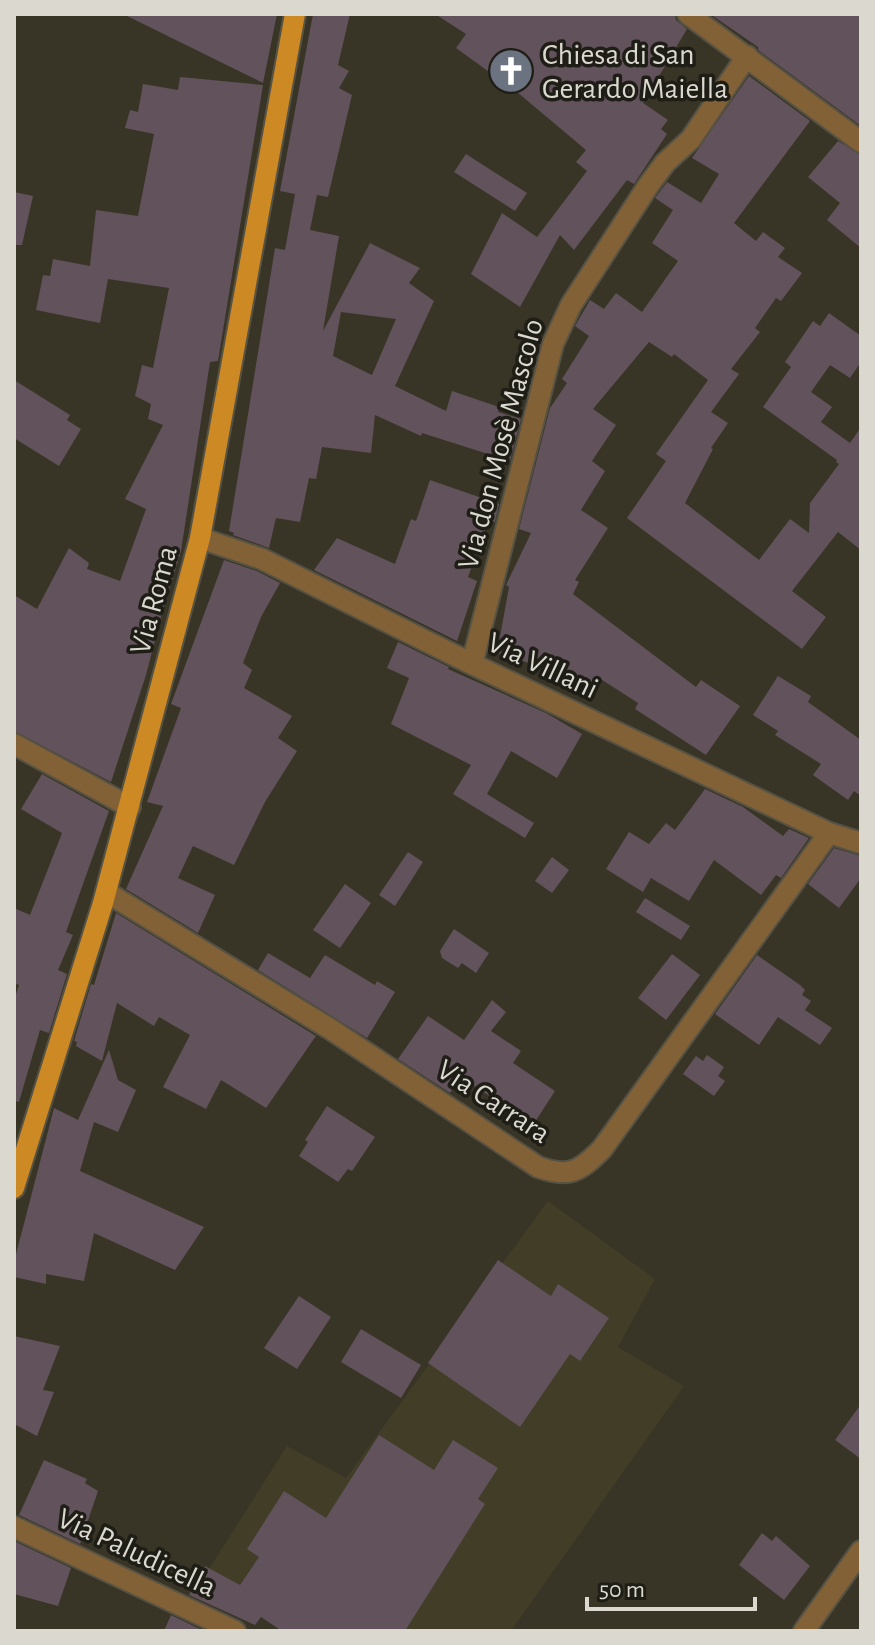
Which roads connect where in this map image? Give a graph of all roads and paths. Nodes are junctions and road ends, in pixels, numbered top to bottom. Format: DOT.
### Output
graph roads {
  1 [pos="295,14"];
  2 [pos="688,14"];
  3 [pos="747,56"];
  4 [pos="861,142"];
  5 [pos="200,538"];
  6 [pos="472,664"];
  7 [pos="14,744"];
  8 [pos="130,807"];
  9 [pos="829,833"];
  10 [pos="861,843"];
  11 [pos="106,892"];
  12 [pos="14,1188"];
  13 [pos="14,1527"];
  14 [pos="861,1551"];
  15 [pos="235,1631"];
  16 [pos="804,1631"];
  1 -- 5 [label="main road, Via Roma"];
  2 -- 3 [label="street"];
  3 -- 4 [label="street"];
  3 -- 6 [label="street, Via don Mosè Mascolo"];
  5 -- 6 [label="street, Via Villani"];
  5 -- 8 [label="main road, Via Roma"];
  6 -- 9 [label="street, Via Villani"];
  7 -- 8 [label="street"];
  8 -- 11 [label="main road, Via Roma"];
  9 -- 10 [label="street, Via Villani"];
  9 -- 11 [label="street, Via Carrara"];
  11 -- 12 [label="main road, Via Roma"];
  13 -- 15 [label="street, Via Paludicella"];
  14 -- 16 [label="street"];
}
